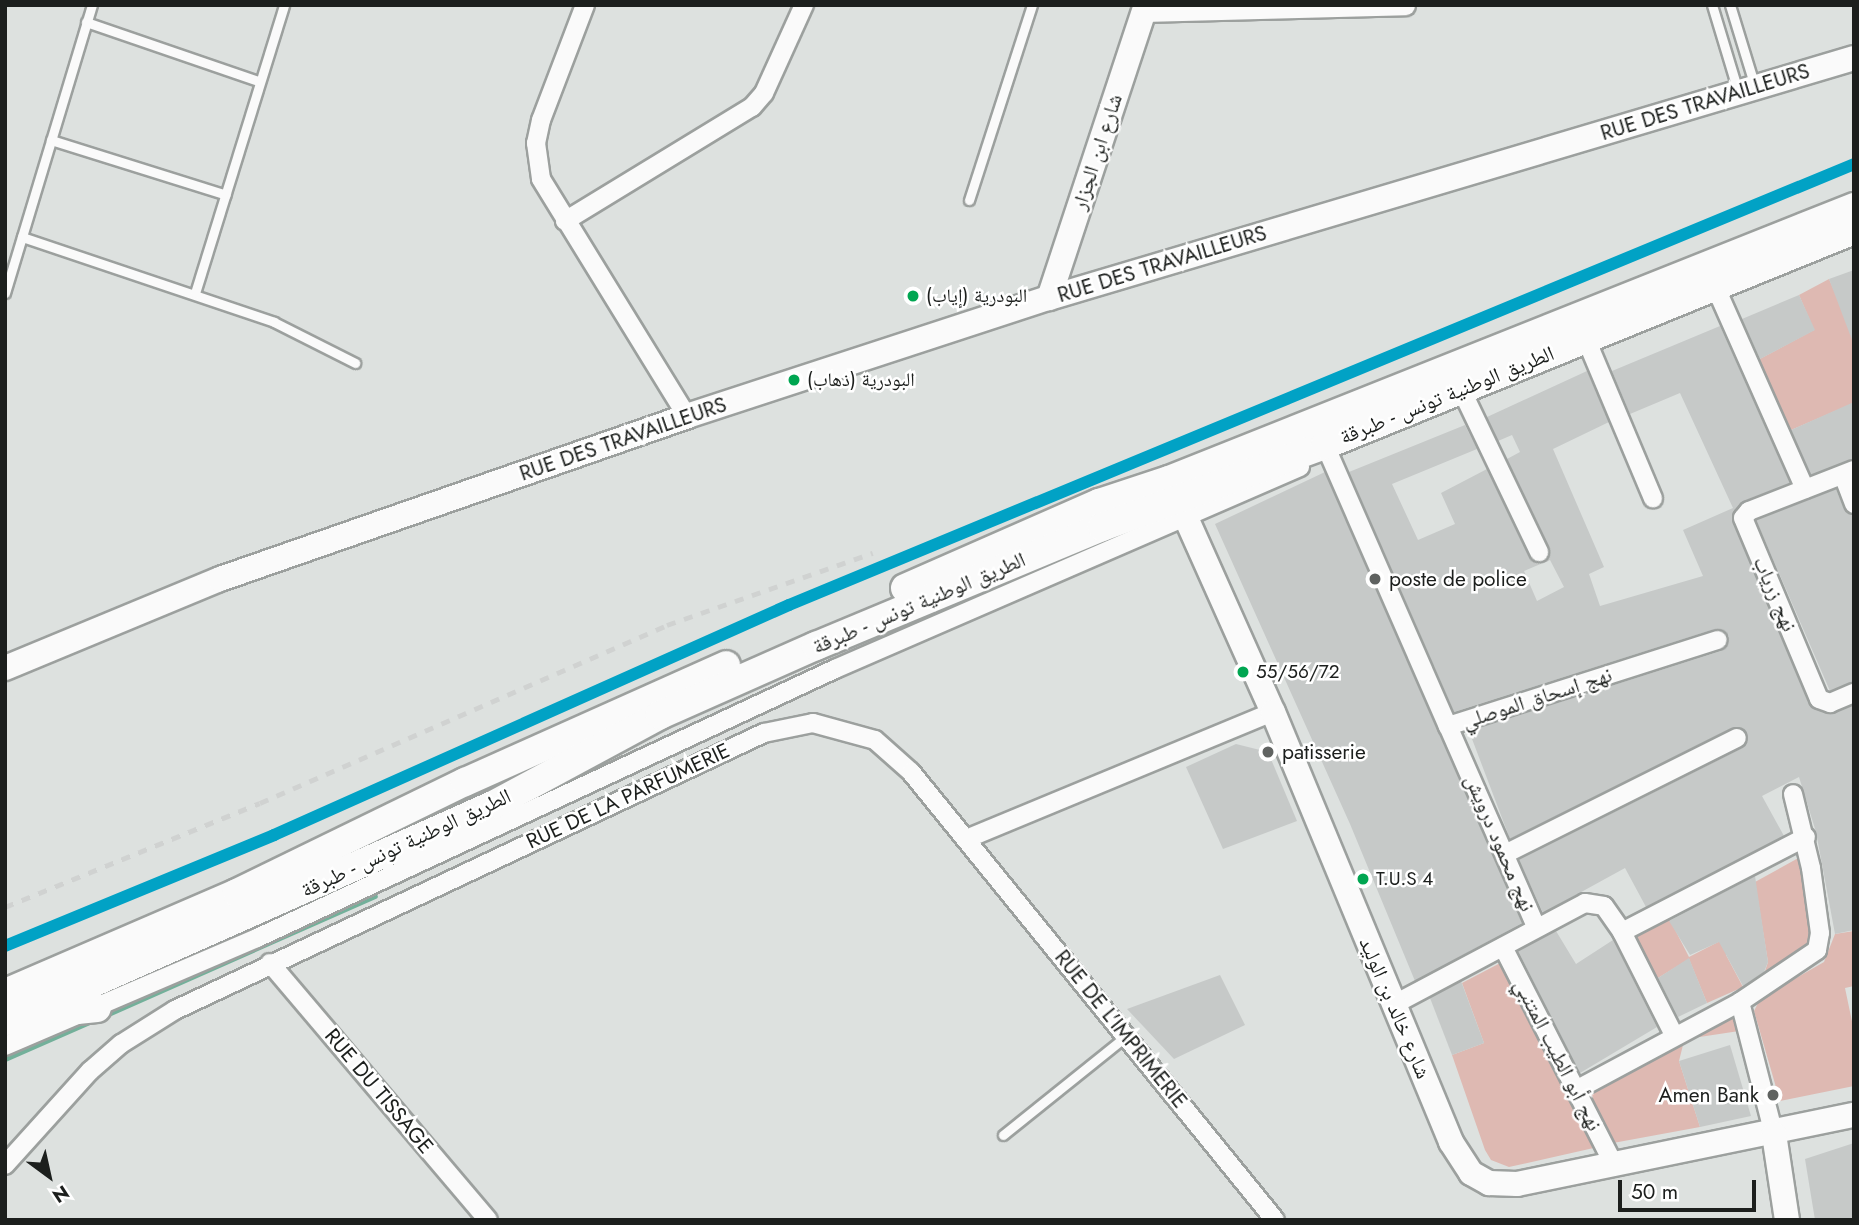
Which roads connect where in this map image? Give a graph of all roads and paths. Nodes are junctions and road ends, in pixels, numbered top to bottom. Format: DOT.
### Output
graph roads {
  1 [pos="92,5"];
  2 [pos="284,5"];
  3 [pos="804,5"];
  4 [pos="1032,5"];
  5 [pos="1712,5"];
  6 [pos="1730,5"];
  7 [pos="582,6"];
  8 [pos="1406,6"];
  9 [pos="1144,9"];
  10 [pos="86,22"];
  11 [pos="1854,58"];
  12 [pos="258,81"];
  13 [pos="1746,90"];
  14 [pos="51,139"];
  15 [pos="226,195"];
  16 [pos="969,200"];
  17 [pos="1854,207"];
  18 [pos="565,221"];
  19 [pos="1854,230"];
  20 [pos="22,237"];
  21 [pos="1854,240"];
  22 [pos="1716,288"];
  23 [pos="5,293"];
  24 [pos="195,293"];
  25 [pos="1049,298"];
  26 [pos="1587,342"];
  27 [pos="355,363"];
  28 [pos="1463,394"];
  29 [pos="687,416"];
  30 [pos="1327,449"];
  31 [pos="1849,472"];
  32 [pos="1805,489"];
  33 [pos="1653,498"];
  34 [pos="1179,500"];
  35 [pos="1854,503"];
  36 [pos="1539,552"];
  37 [pos="1718,640"];
  38 [pos="5,668"];
  39 [pos="1854,693"];
  40 [pos="1273,712"];
  41 [pos="1448,726"];
  42 [pos="1737,738"];
  43 [pos="1793,794"];
  44 [pos="1806,837"];
  45 [pos="966,839"];
  46 [pos="1507,853"];
  47 [pos="1535,926"];
  48 [pos="1622,932"];
  49 [pos="1503,947"];
  50 [pos="270,962"];
  51 [pos="1740,1002"];
  52 [pos="1393,1005"];
  53 [pos="97,1008"];
  54 [pos="10,1011"];
  55 [pos="1674,1035"];
  56 [pos="1126,1036"];
  57 [pos="5,1046"];
  58 [pos="1576,1090"];
  59 [pos="1854,1115"];
  60 [pos="1774,1134"];
  61 [pos="1003,1135"];
  62 [pos="1613,1163"];
  63 [pos="5,1165"];
  64 [pos="488,1220"];
  65 [pos="1275,1220"];
  66 [pos="1787,1220"];
  1 -- 10 [label="lane"];
  2 -- 12 [label="lane"];
  3 -- 18 [label="street"];
  4 -- 16 [label="lane"];
  5 -- 13 [label="lane"];
  6 -- 13 [label="lane"];
  7 -- 18 [label="street"];
  8 -- 9 [label="street"];
  9 -- 25 [label="street, شارع ابن الجزار"];
  10 -- 12 [label="lane"];
  10 -- 14 [label="lane"];
  11 -- 13 [label="street, RUE DES TRAVAILLEURS"];
  12 -- 15 [label="lane"];
  13 -- 25 [label="street, RUE DES TRAVAILLEURS"];
  14 -- 15 [label="lane"];
  14 -- 20 [label="lane"];
  15 -- 24 [label="lane"];
  17 -- 34 [label="main road, الطريق الوطنية تونس - طبرقة"];
  18 -- 29 [label="street"];
  19 -- 22 [label="main road, الطريق الوطنية تونس - طبرقة"];
  20 -- 23 [label="lane"];
  20 -- 24 [label="lane"];
  21 -- 22 [label="street"];
  22 -- 26 [label="main road, الطريق الوطنية تونس - طبرقة"];
  22 -- 32 [label="street"];
  24 -- 27 [label="lane"];
  25 -- 29 [label="street, RUE DES TRAVAILLEURS"];
  26 -- 28 [label="main road, الطريق الوطنية تونس - طبرقة"];
  26 -- 33 [label="street"];
  28 -- 30 [label="main road, الطريق الوطنية تونس - طبرقة"];
  28 -- 36 [label="street"];
  29 -- 38 [label="street, RUE DES TRAVAILLEURS"];
  30 -- 34 [label="main road, الطريق الوطنية تونس - طبرقة"];
  30 -- 41 [label="street, نهج إسحاق الموصلي"];
  31 -- 32 [label="street, نهج زرياب"];
  31 -- 35 [label="street"];
  32 -- 39 [label="street, نهج زرياب"];
  34 -- 40 [label="street, شارع خالد بن الوليد"];
  34 -- 53 [label="street"];
  34 -- 54 [label="main road, الطريق الوطنية تونس - طبرقة"];
  37 -- 41 [label="street, نهج إسحاق الموصلي"];
  40 -- 45 [label="street"];
  40 -- 52 [label="street, شارع خالد بن الوليد"];
  41 -- 46 [label="street, نهج محمود درويش"];
  42 -- 46 [label="street"];
  43 -- 44 [label="street"];
  44 -- 48 [label="street"];
  44 -- 51 [label="street"];
  45 -- 50 [label="street, RUE DE LA PARFUMERIE"];
  45 -- 56 [label="street, RUE DE L'IMPRIMERIE"];
  46 -- 47 [label="street, نهج محمود درويش"];
  47 -- 48 [label="street"];
  47 -- 49 [label="street, نهج محمود درويش"];
  48 -- 55 [label="street"];
  49 -- 52 [label="street, نهج محمود درويش"];
  49 -- 58 [label="street, نهج أبو الطيب المتنبي"];
  50 -- 63 [label="street, RUE DE LA PARFUMERIE"];
  50 -- 64 [label="street, RUE DU TISSAGE"];
  51 -- 55 [label="street"];
  51 -- 60 [label="street"];
  52 -- 62 [label="street, شارع خالد بن الوليد"];
  53 -- 54 [label="main road"];
  53 -- 57 [label="street"];
  55 -- 58 [label="street"];
  56 -- 61 [label="lane"];
  56 -- 65 [label="street, RUE DE L'IMPRIMERIE"];
  58 -- 62 [label="street, نهج أبو الطيب المتنبي"];
  59 -- 60 [label="street, شارع خالد بن الوليد"];
  60 -- 62 [label="street, شارع خالد بن الوليد"];
  60 -- 66 [label="street"];
}
